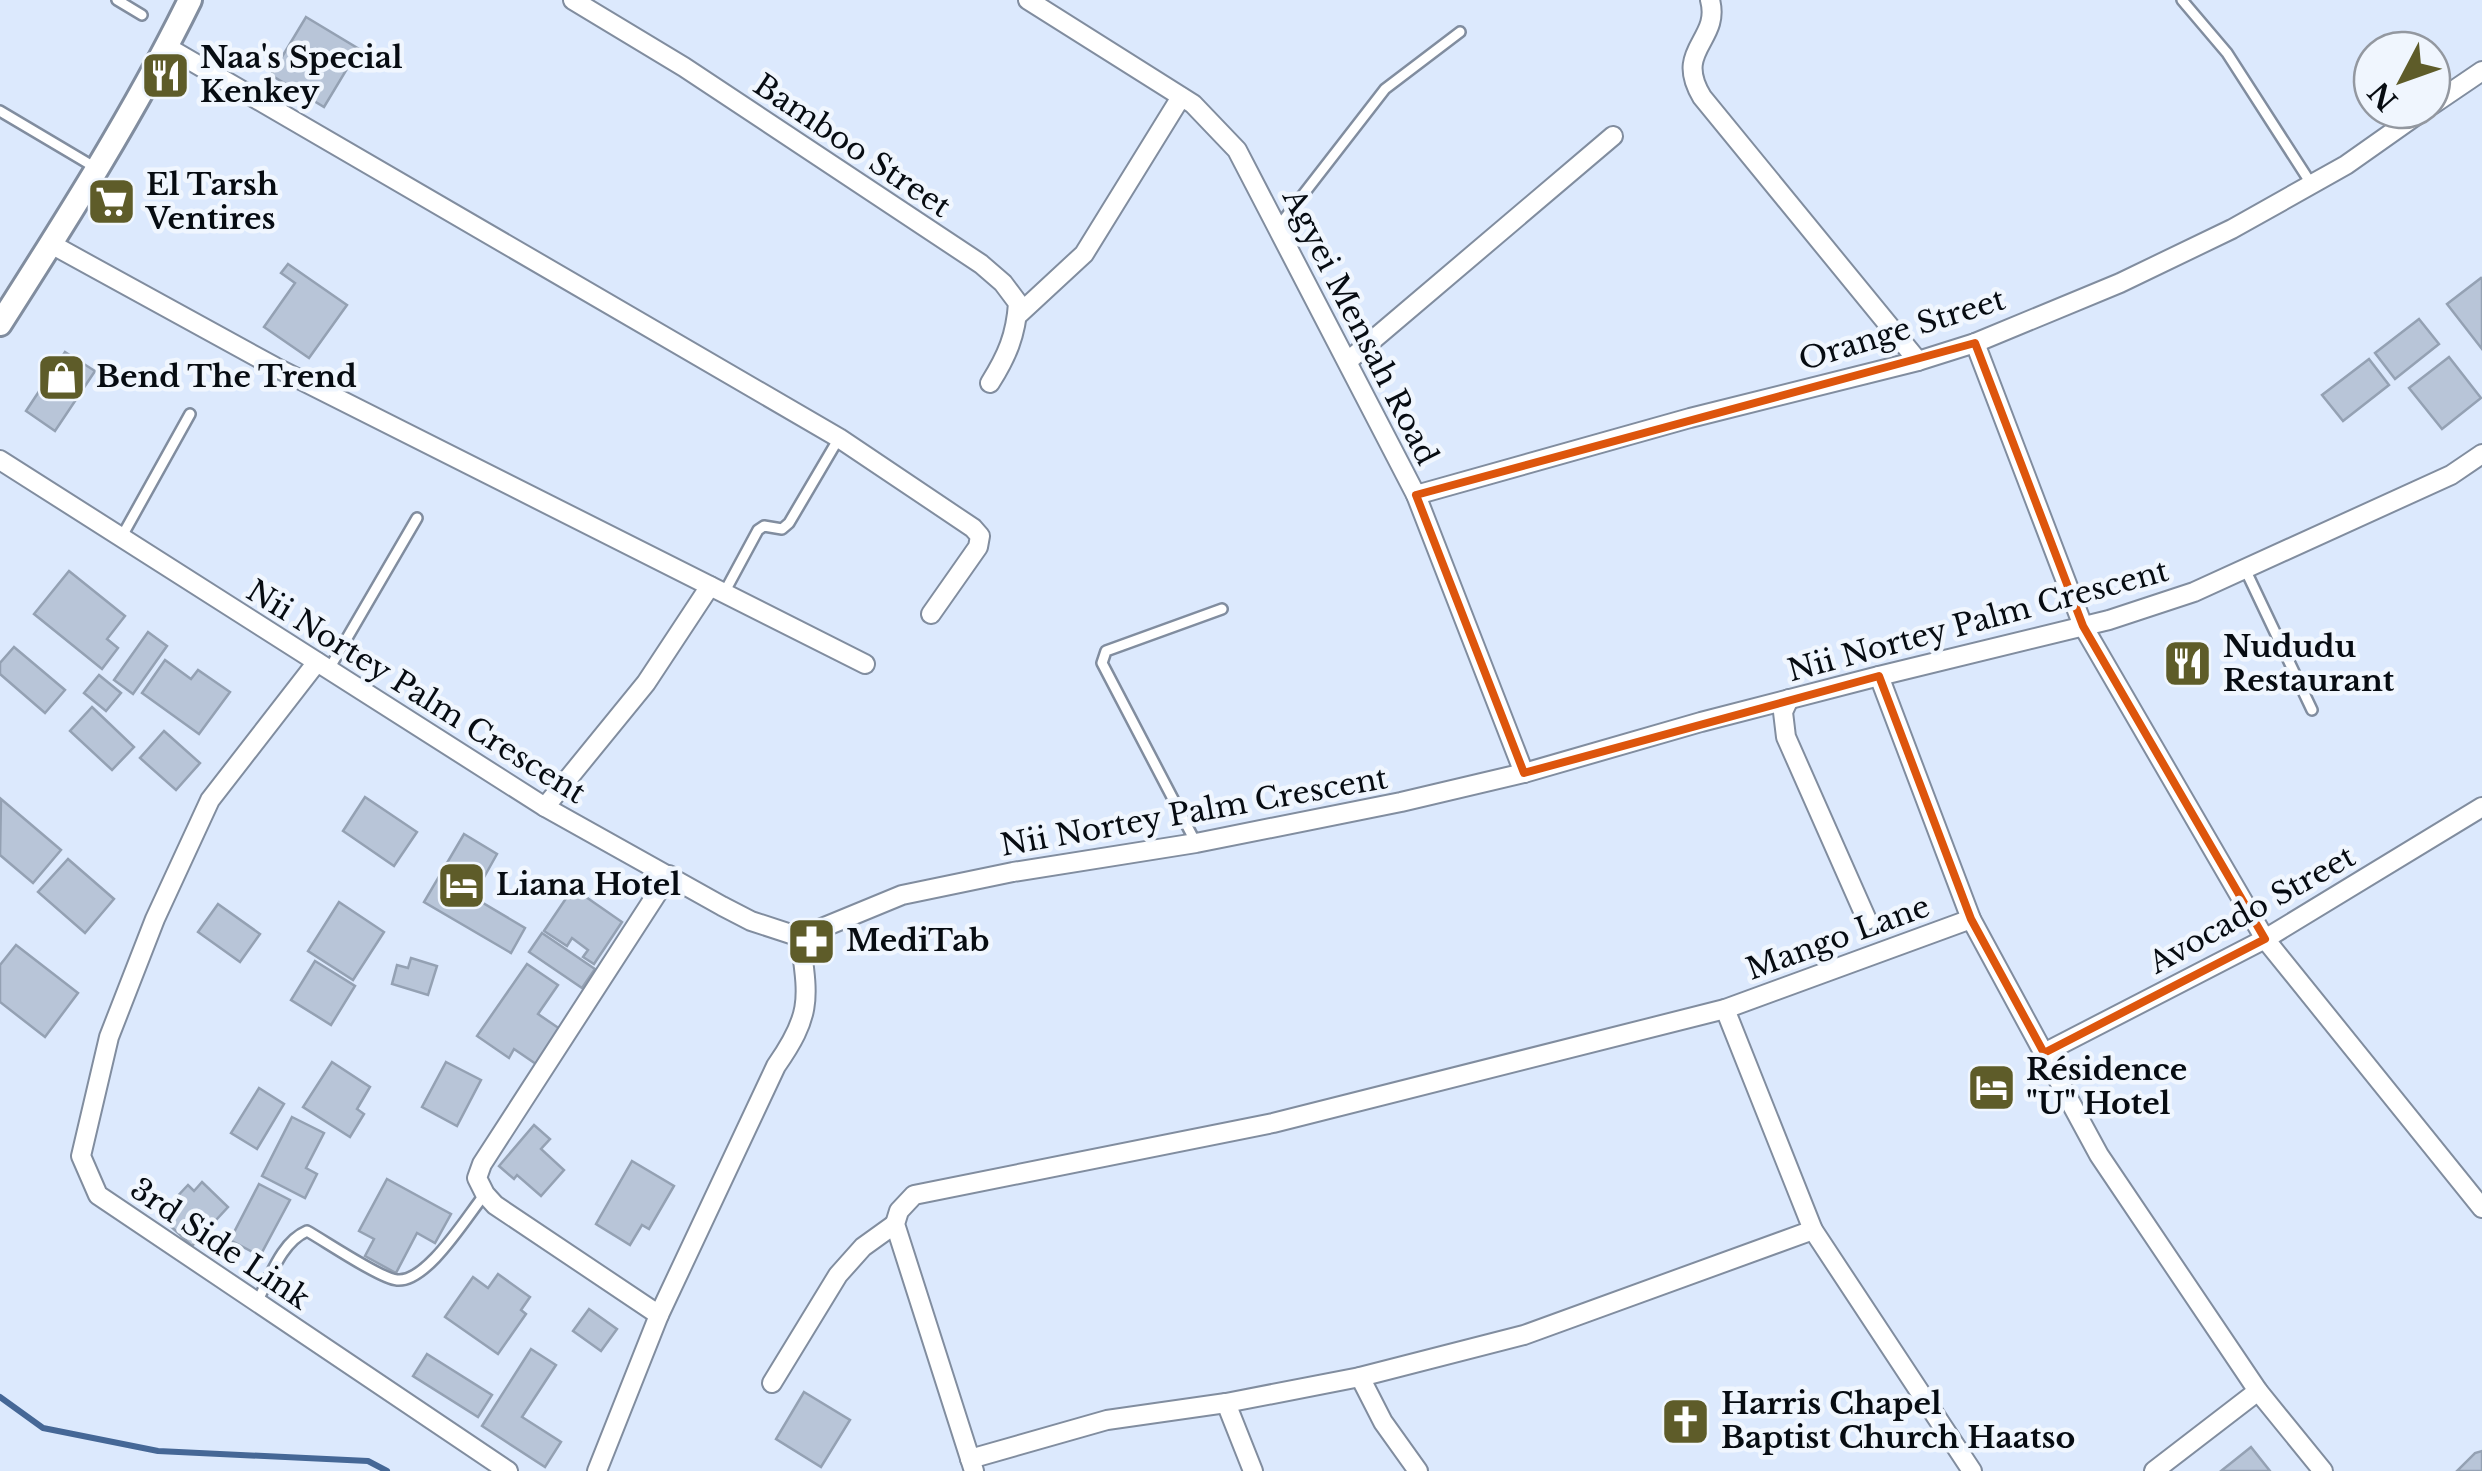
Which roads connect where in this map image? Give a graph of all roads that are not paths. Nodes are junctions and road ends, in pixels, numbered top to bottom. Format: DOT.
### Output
graph roads {
  1 [pos="117,0"];
  2 [pos="190,0"];
  3 [pos="573,0"];
  4 [pos="1028,0"];
  5 [pos="2182,0"];
  6 [pos="1713,1"];
  7 [pos="142,15"];
  8 [pos="1460,32"];
  9 [pos="167,47"];
  10 [pos="2482,71"];
  11 [pos="2452,91"];
  12 [pos="1182,97"];
  13 [pos="0,112"];
  14 [pos="2394,130"];
  15 [pos="1613,136"];
  16 [pos="96,168"];
  17 [pos="2312,185"];
  18 [pos="1278,227"];
  19 [pos="51,244"];
  20 [pos="1018,316"];
  21 [pos="0,324"];
  22 [pos="1975,343"];
  23 [pos="1348,361"];
  24 [pos="1918,361"];
  25 [pos="990,383"];
  26 [pos="190,414"];
  27 [pos="839,438"];
  28 [pos="2482,454"];
  29 [pos="0,460"];
  30 [pos="1416,495"];
  31 [pos="417,518"];
  32 [pos="120,538"];
  33 [pos="2245,569"];
  34 [pos="717,590"];
  35 [pos="1222,610"];
  36 [pos="930,614"];
  37 [pos="2083,626"];
  38 [pos="865,664"];
  39 [pos="323,666"];
  40 [pos="1879,676"];
  41 [pos="1789,699"];
  42 [pos="2312,710"];
  43 [pos="1524,773"];
  44 [pos="545,807"];
  45 [pos="2482,807"];
  46 [pos="1196,843"];
  47 [pos="669,874"];
  48 [pos="1970,919"];
  49 [pos="1867,920"];
  50 [pos="800,936"];
  51 [pos="2265,940"];
  52 [pos="1724,1010"];
  53 [pos="2044,1053"];
  54 [pos="484,1194"];
  55 [pos="2478,1196"];
  56 [pos="895,1224"];
  57 [pos="1813,1230"];
  58 [pos="257,1302"];
  59 [pos="658,1315"];
  60 [pos="1360,1377"];
  61 [pos="772,1383"];
  62 [pos="2258,1391"];
  63 [pos="1226,1403"];
  64 [pos="972,1465"];
  65 [pos="508,1471"];
  66 [pos="597,1471"];
  67 [pos="1254,1471"];
  68 [pos="1418,1471"];
  69 [pos="1972,1471"];
  70 [pos="2154,1471"];
  71 [pos="2323,1471"];
  1 -- 7 [label="lane"];
  2 -- 9 [label="street"];
  3 -- 20 [label="street, Bamboo Street"];
  4 -- 12 [label="street, Agyei Mensah Road"];
  5 -- 17 [label="lane"];
  6 -- 24 [label="street"];
  8 -- 18 [label="lane"];
  9 -- 16 [label="street"];
  9 -- 27 [label="street"];
  10 -- 11 [label="street"];
  12 -- 18 [label="street, Agyei Mensah Road"];
  12 -- 20 [label="street"];
  13 -- 16 [label="lane"];
  14 -- 17 [label="street, Orange Street"];
  15 -- 23 [label="street"];
  16 -- 19 [label="street"];
  17 -- 22 [label="street, Orange Street"];
  18 -- 23 [label="street, Agyei Mensah Road"];
  19 -- 21 [label="street"];
  19 -- 34 [label="street"];
  20 -- 25 [label="street"];
  22 -- 24 [label="street, Orange Street"];
  22 -- 37 [label="street"];
  23 -- 30 [label="street, Agyei Mensah Road"];
  24 -- 30 [label="street, Orange Street"];
  26 -- 32 [label="lane"];
  27 -- 34 [label="lane"];
  27 -- 36 [label="street"];
  28 -- 33 [label="street, Nii Nortey Palm Crescent"];
  29 -- 32 [label="street, Nii Nortey Palm Crescent"];
  30 -- 43 [label="street, Agyei Mensah Road"];
  31 -- 39 [label="lane"];
  32 -- 39 [label="street, Nii Nortey Palm Crescent"];
  33 -- 37 [label="street, Nii Nortey Palm Crescent"];
  33 -- 42 [label="lane"];
  34 -- 38 [label="street"];
  34 -- 44 [label="street"];
  35 -- 46 [label="lane"];
  37 -- 40 [label="street, Nii Nortey Palm Crescent"];
  37 -- 51 [label="street"];
  39 -- 44 [label="street, Nii Nortey Palm Crescent"];
  39 -- 58 [label="street, 3rd Side Link"];
  40 -- 41 [label="street, Nii Nortey Palm Crescent"];
  40 -- 48 [label="street"];
  41 -- 43 [label="street, Nii Nortey Palm Crescent"];
  41 -- 49 [label="street"];
  43 -- 46 [label="street, Nii Nortey Palm Crescent"];
  44 -- 47 [label="street, Nii Nortey Palm Crescent"];
  45 -- 51 [label="street, Avocado Street"];
  46 -- 50 [label="street, Nii Nortey Palm Crescent"];
  47 -- 50 [label="street, Nii Nortey Palm Crescent"];
  47 -- 54 [label="street"];
  48 -- 52 [label="street, Mango Lane"];
  48 -- 53 [label="street"];
  50 -- 59 [label="street"];
  51 -- 53 [label="street, Avocado Street"];
  51 -- 55 [label="street"];
  52 -- 56 [label="street, Mango Lane"];
  52 -- 57 [label="street"];
  53 -- 62 [label="street"];
  54 -- 58 [label="lane"];
  54 -- 59 [label="street"];
  56 -- 61 [label="street, Mango Lane"];
  56 -- 64 [label="street"];
  57 -- 60 [label="street"];
  57 -- 69 [label="street"];
  58 -- 65 [label="street, 3rd Side Link"];
  59 -- 66 [label="street"];
  60 -- 63 [label="street"];
  60 -- 68 [label="street"];
  62 -- 70 [label="street"];
  62 -- 71 [label="street"];
  63 -- 64 [label="street"];
  63 -- 67 [label="street"];
}
